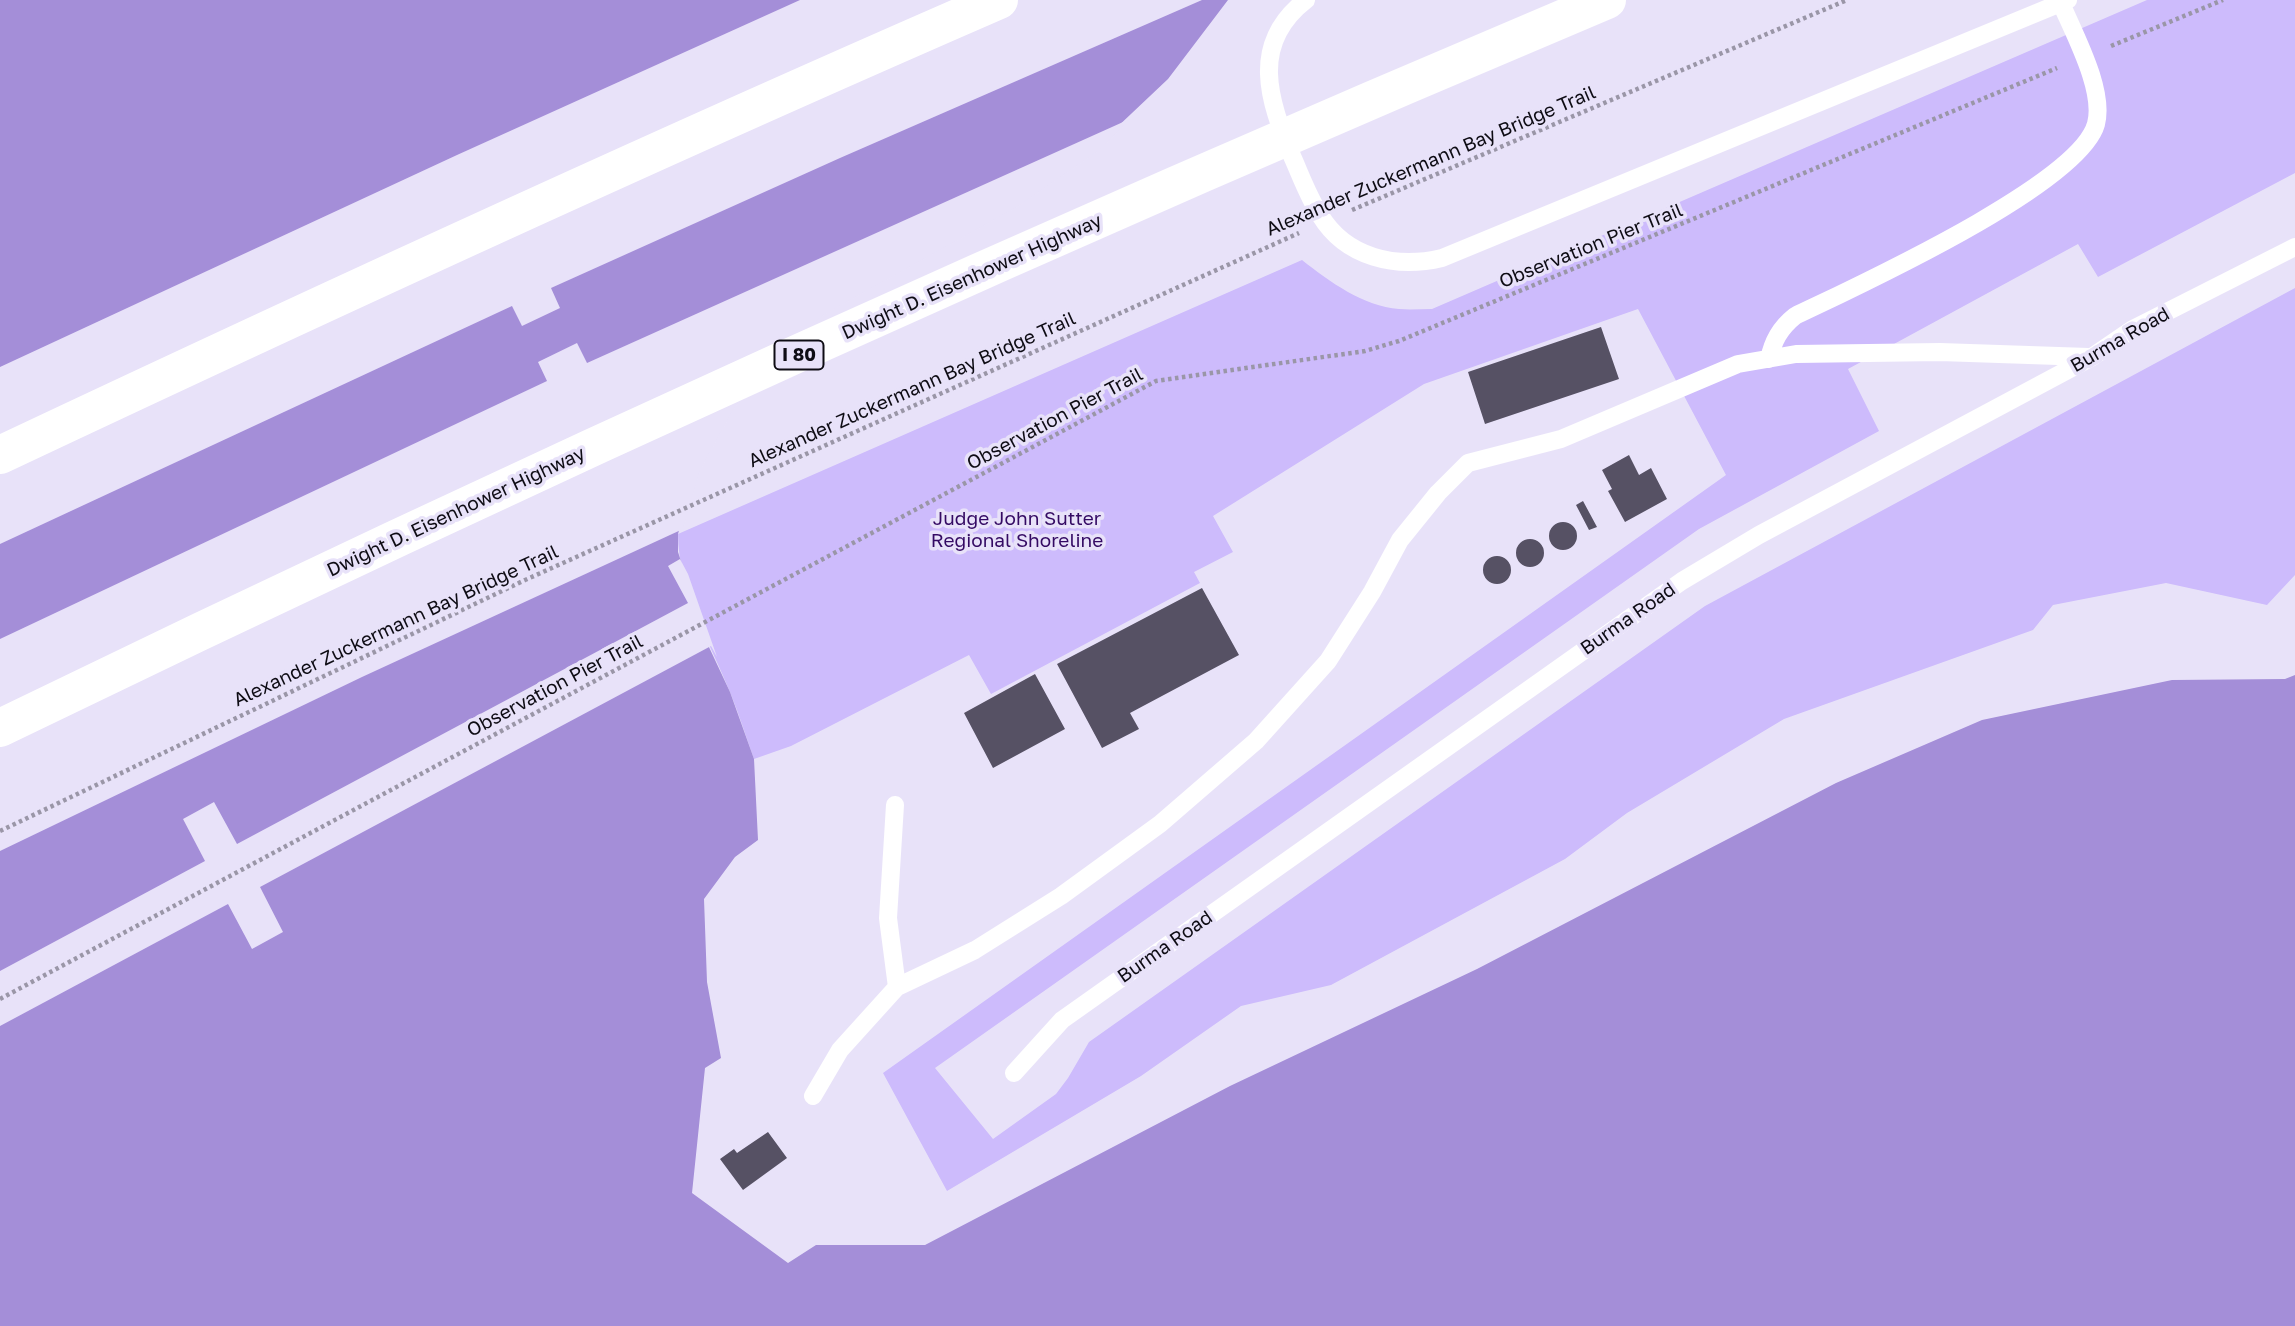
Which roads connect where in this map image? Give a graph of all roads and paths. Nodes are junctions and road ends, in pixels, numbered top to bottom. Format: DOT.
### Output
graph roads {
  1 [pos="999,0"];
  2 [pos="1306,0"];
  3 [pos="1608,0"];
  4 [pos="1847,0"];
  5 [pos="2223,0"];
  6 [pos="2064,1"];
  7 [pos="2084,57"];
  8 [pos="1342,215"];
  9 [pos="1306,230"];
  10 [pos="2295,247"];
  11 [pos="2092,357"];
  12 [pos="1769,359"];
  13 [pos="0,456"];
  14 [pos="0,728"];
  15 [pos="895,805"];
  16 [pos="0,831"];
  17 [pos="897,986"];
  18 [pos="0,999"];
  19 [pos="1014,1073"];
  20 [pos="813,1096"];
  1 -- 13 [label="highway"];
  2 -- 6 [label="lane"];
  3 -- 14 [label="highway, Dwight D. Eisenhower Highway / I 80"];
  4 -- 8 [label="path, Alexander Zuckermann Bay Bridge Trail"];
  5 -- 7 [label="path, Observation Pier Trail"];
  6 -- 7 [label="lane"];
  7 -- 12 [label="lane"];
  7 -- 18 [label="path, Observation Pier Trail"];
  9 -- 16 [label="path, Alexander Zuckermann Bay Bridge Trail"];
  10 -- 11 [label="lane, Burma Road"];
  11 -- 12 [label="lane"];
  11 -- 19 [label="lane, Burma Road"];
  12 -- 17 [label="lane"];
  15 -- 17 [label="lane"];
  17 -- 20 [label="lane"];
}
